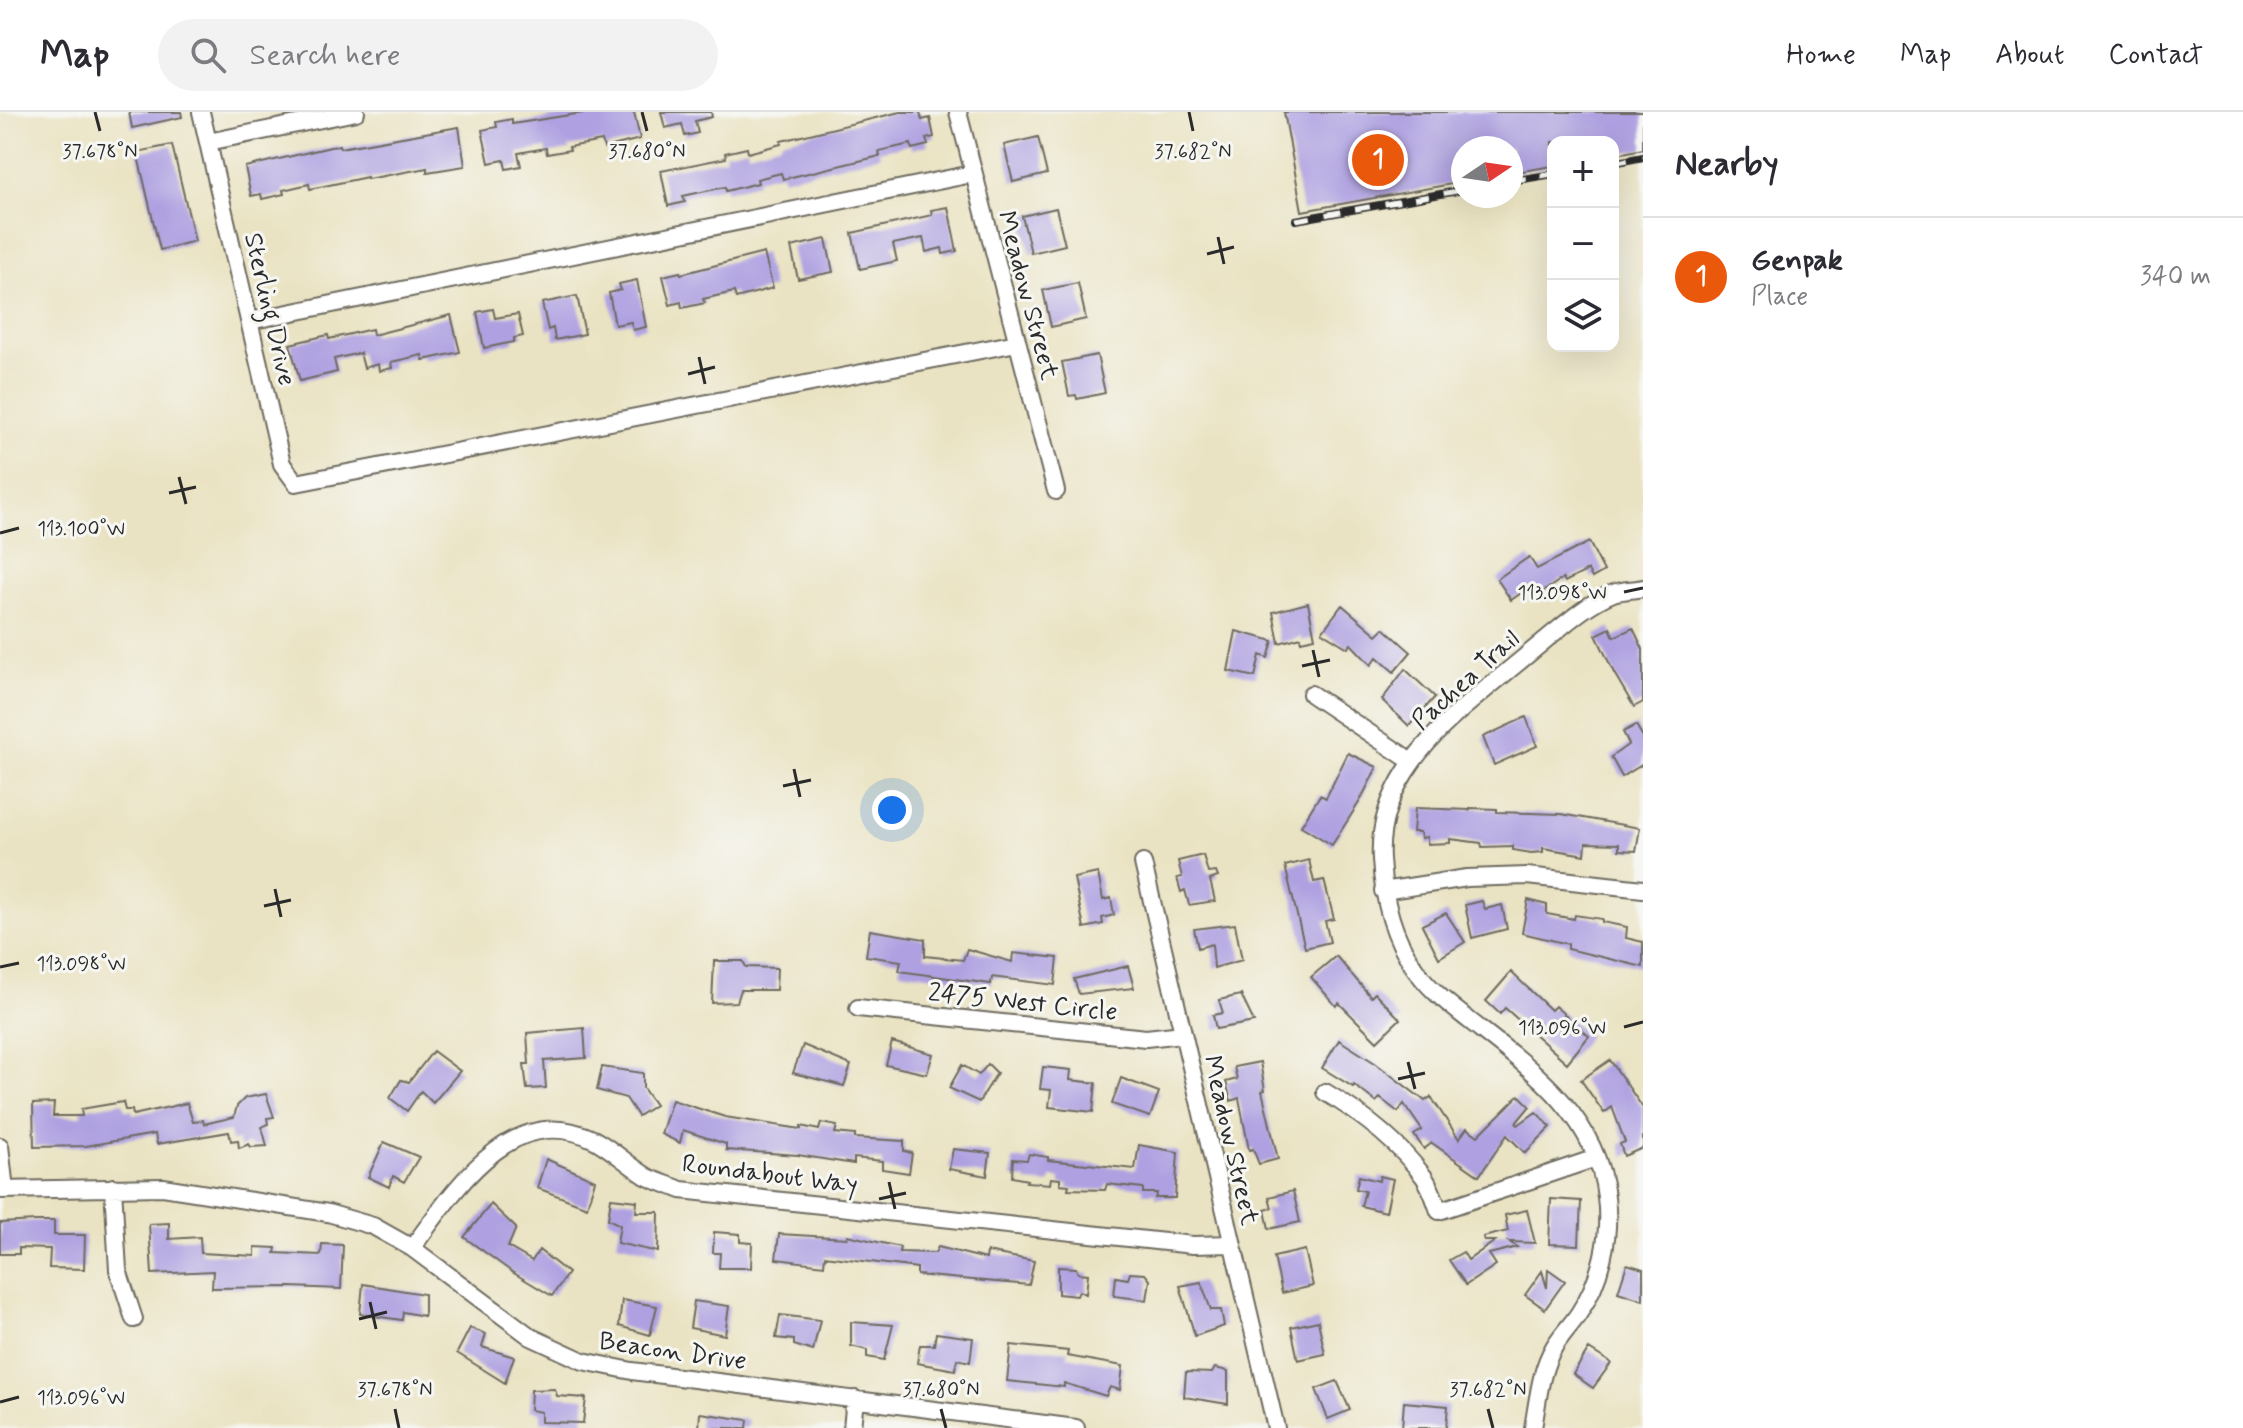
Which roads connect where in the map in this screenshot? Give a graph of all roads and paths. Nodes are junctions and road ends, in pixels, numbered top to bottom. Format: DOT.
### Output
graph roads {
  1 [pos="201,112"];
  2 [pos="356,112"];
  3 [pos="958,112"];
  4 [pos="208,142"];
  5 [pos="972,174"];
  6 [pos="249,321"];
  7 [pos="1017,343"];
  8 [pos="1056,491"];
  9 [pos="1643,588"];
  10 [pos="1311,694"];
  11 [pos="1411,761"];
  12 [pos="1143,863"];
  13 [pos="1643,889"];
  14 [pos="1383,891"];
  15 [pos="858,1008"];
  16 [pos="1183,1034"];
  17 [pos="1325,1092"];
  18 [pos="0,1146"];
  19 [pos="1596,1158"];
  20 [pos="113,1187"];
  21 [pos="2,1190"];
  22 [pos="1232,1244"];
  23 [pos="412,1248"];
  24 [pos="134,1319"];
  25 [pos="855,1399"];
  26 [pos="852,1428"];
  27 [pos="1076,1428"];
  28 [pos="1276,1428"];
  29 [pos="1533,1428"];
  1 -- 4 [label="street, Sterling Drive"];
  2 -- 4 [label="street"];
  3 -- 5 [label="street, Meadow Street"];
  4 -- 6 [label="street, Sterling Drive"];
  5 -- 6 [label="street"];
  5 -- 7 [label="street, Meadow Street"];
  6 -- 7 [label="street, Sterling Drive"];
  7 -- 8 [label="street, Meadow Street"];
  9 -- 11 [label="street, Pachea Trail"];
  10 -- 11 [label="street"];
  11 -- 14 [label="street, Pachea Trail"];
  12 -- 16 [label="street, Meadow Street"];
  13 -- 14 [label="street"];
  14 -- 19 [label="street, Pachea Trail"];
  15 -- 16 [label="street, 2475 West Circle"];
  16 -- 22 [label="street, Meadow Street"];
  17 -- 19 [label="street"];
  18 -- 21 [label="street"];
  19 -- 29 [label="street, Pachea Trail"];
  20 -- 21 [label="street, Beacon Drive"];
  20 -- 23 [label="street, Beacon Drive"];
  20 -- 24 [label="street"];
  22 -- 23 [label="street, Roundabout Way"];
  22 -- 28 [label="street, Meadow Street"];
  23 -- 25 [label="street, Beacon Drive"];
  25 -- 26 [label="street"];
  25 -- 27 [label="street, Beacon Drive"];
}
